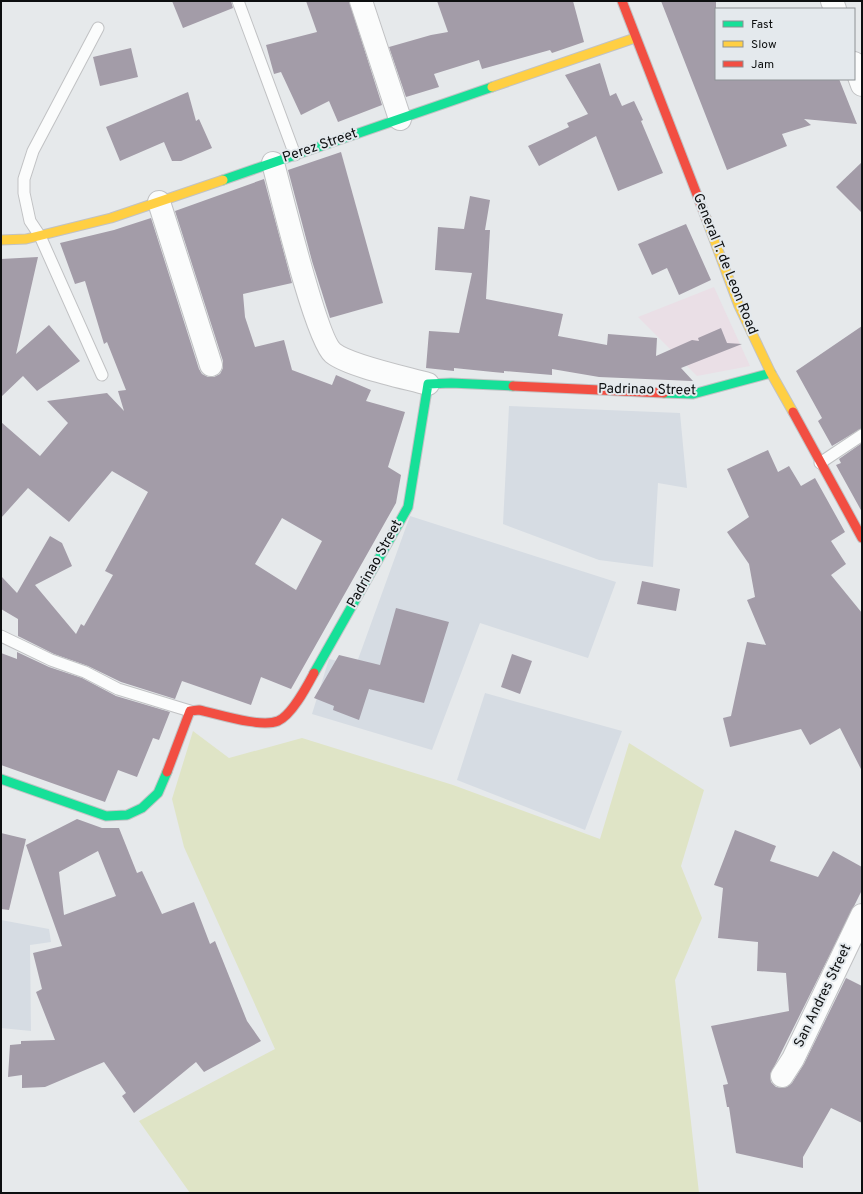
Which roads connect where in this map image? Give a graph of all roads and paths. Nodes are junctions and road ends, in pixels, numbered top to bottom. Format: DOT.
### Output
graph roads {
  1 [pos="238,1"];
  2 [pos="361,1"];
  3 [pos="622,1"];
  4 [pos="98,28"];
  5 [pos="635,38"];
  6 [pos="855,66"];
  7 [pos="862,85"];
  8 [pos="400,119"];
  9 [pos="295,155"];
  10 [pos="273,163"];
  11 [pos="159,202"];
  12 [pos="40,236"];
  13 [pos="1,240"];
  14 [pos="211,365"];
  15 [pos="771,373"];
  16 [pos="102,374"];
  17 [pos="428,384"];
  18 [pos="862,435"];
  19 [pos="820,463"];
  20 [pos="862,538"];
  21 [pos="1,636"];
  22 [pos="190,711"];
  23 [pos="1,779"];
  24 [pos="862,915"];
  25 [pos="782,1076"];
  1 -- 9 [label="lane"];
  2 -- 8 [label="street"];
  3 -- 5 [label="street, General T. de Leon Road"];
  4 -- 12 [label="lane"];
  5 -- 8 [label="street, Perez Street"];
  5 -- 15 [label="street, General T. de Leon Road"];
  6 -- 7 [label="street"];
  8 -- 9 [label="street, Perez Street"];
  9 -- 10 [label="street, Perez Street"];
  10 -- 11 [label="street, Perez Street"];
  10 -- 17 [label="street"];
  11 -- 12 [label="street, Perez Street"];
  11 -- 14 [label="street"];
  12 -- 13 [label="street, Perez Street"];
  12 -- 16 [label="lane"];
  15 -- 17 [label="street, Padrinao Street"];
  15 -- 19 [label="street, General T. de Leon Road"];
  17 -- 22 [label="street, Padrinao Street"];
  18 -- 19 [label="lane"];
  19 -- 20 [label="street, General T. de Leon Road"];
  21 -- 22 [label="lane"];
  22 -- 23 [label="street"];
  24 -- 25 [label="street, San Andres Street"];
}
